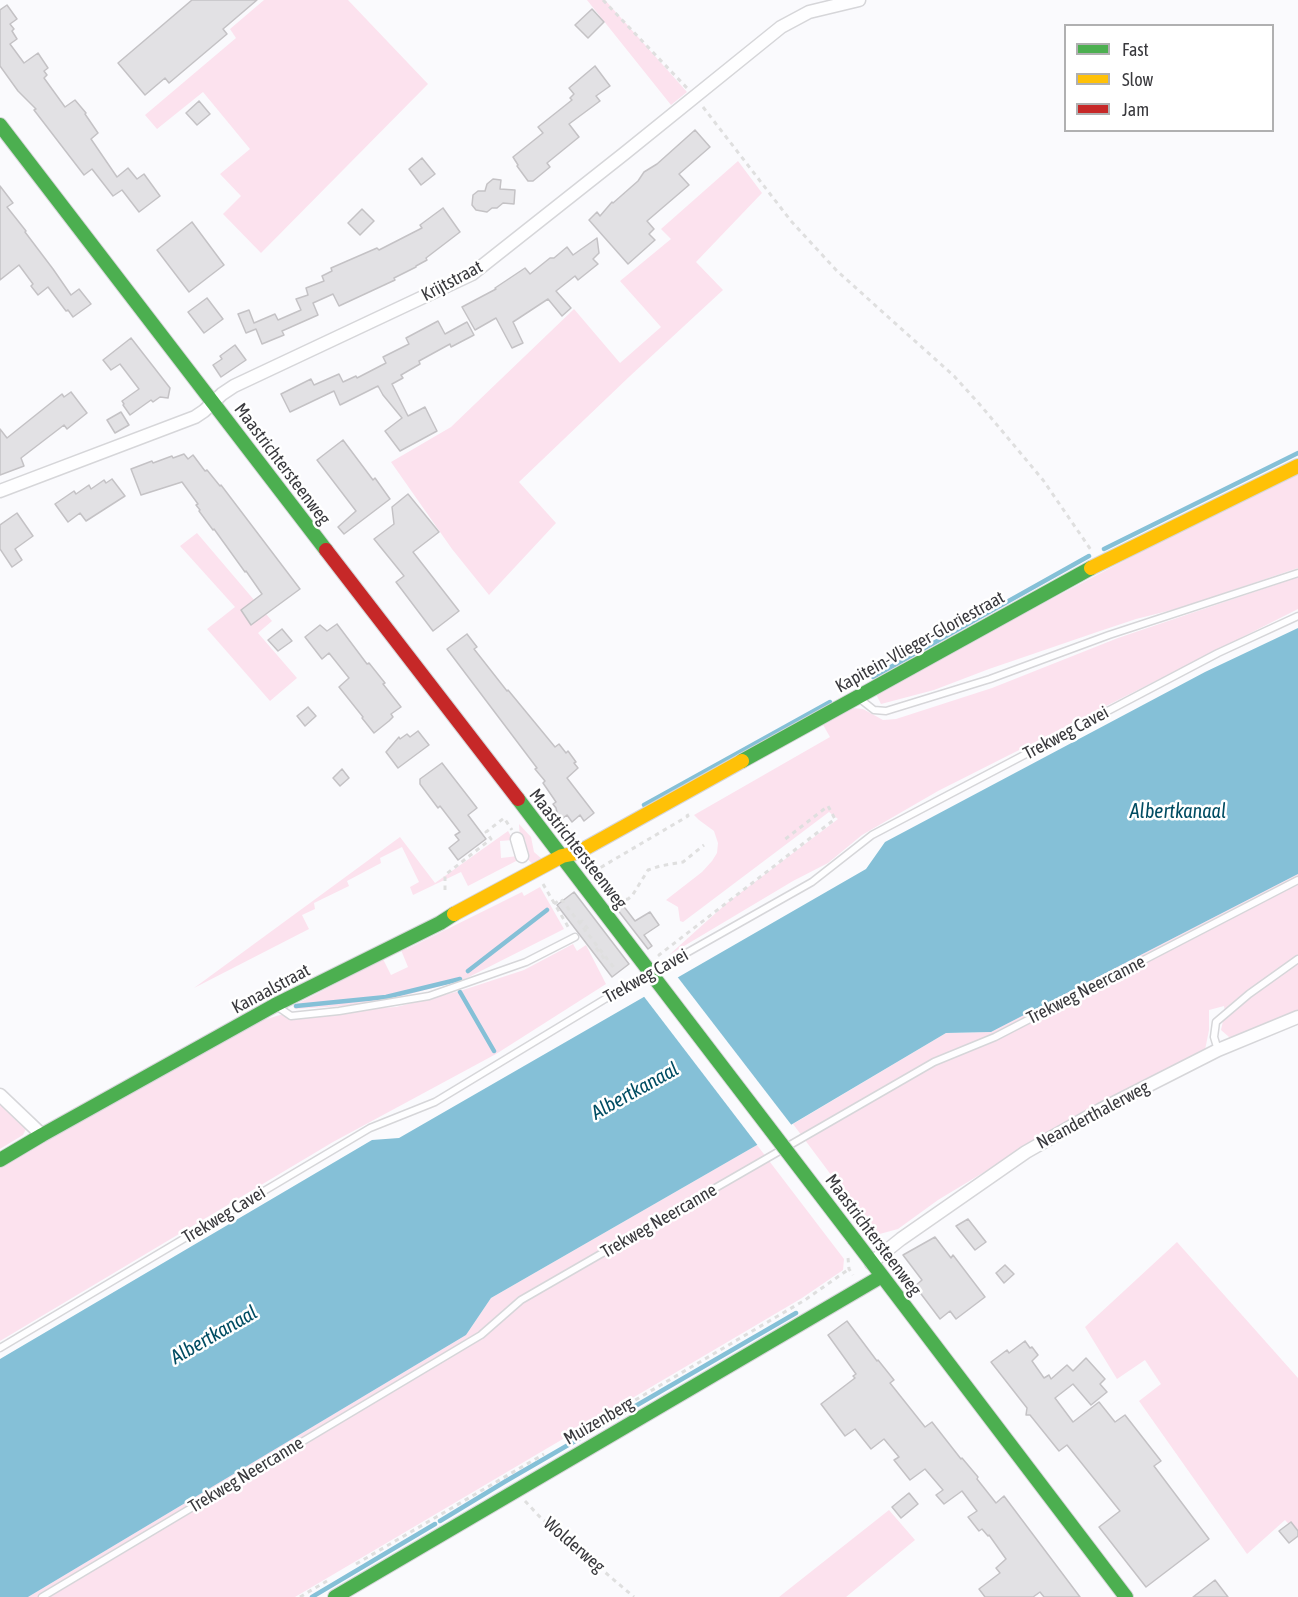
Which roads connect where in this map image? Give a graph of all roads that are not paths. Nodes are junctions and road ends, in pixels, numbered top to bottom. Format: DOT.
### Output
graph roads {
  1 [pos="860,0"];
  2 [pos="0,124"];
  3 [pos="213,403"];
  4 [pos="1298,466"];
  5 [pos="0,491"];
  6 [pos="1298,573"];
  7 [pos="1298,616"];
  8 [pos="857,697"];
  9 [pos="517,839"];
  10 [pos="522,856"];
  11 [pos="562,856"];
  12 [pos="1298,880"];
  13 [pos="575,937"];
  14 [pos="1298,959"];
  15 [pos="275,1005"];
  16 [pos="1298,1017"];
  17 [pos="1218,1050"];
  18 [pos="0,1095"];
  19 [pos="42,1135"];
  20 [pos="0,1160"];
  21 [pos="871,1263"];
  22 [pos="882,1276"];
  23 [pos="0,1348"];
  24 [pos="42,1597"];
  25 [pos="335,1597"];
  26 [pos="1126,1597"];
  1 -- 3 [label="street, Krijtstraat"];
  2 -- 3 [label="street, Maastrichtersteenweg"];
  3 -- 5 [label="street, Krijtstraat"];
  3 -- 11 [label="street, Maastrichtersteenweg"];
  4 -- 8 [label="street, Kapitein-Vlieger-Gloriestraat"];
  6 -- 8 [label="lane"];
  7 -- 23 [label="lane, Trekweg Cavei"];
  8 -- 11 [label="street, Kapitein-Vlieger-Gloriestraat"];
  9 -- 10 [label="street"];
  11 -- 15 [label="street, Kanaalstraat"];
  11 -- 21 [label="street, Maastrichtersteenweg, bridge"];
  12 -- 24 [label="lane, Trekweg Neercanne"];
  13 -- 15 [label="lane"];
  14 -- 17 [label="lane"];
  15 -- 19 [label="street, Kanaalstraat"];
  16 -- 17 [label="street, Neanderthalerweg"];
  17 -- 21 [label="street, Neanderthalerweg"];
  18 -- 19 [label="street"];
  19 -- 20 [label="street, Kanaalstraat"];
  21 -- 22 [label="street, Maastrichtersteenweg"];
  22 -- 25 [label="street, Muizenberg"];
  22 -- 26 [label="street, Maastrichtersteenweg"];
}
